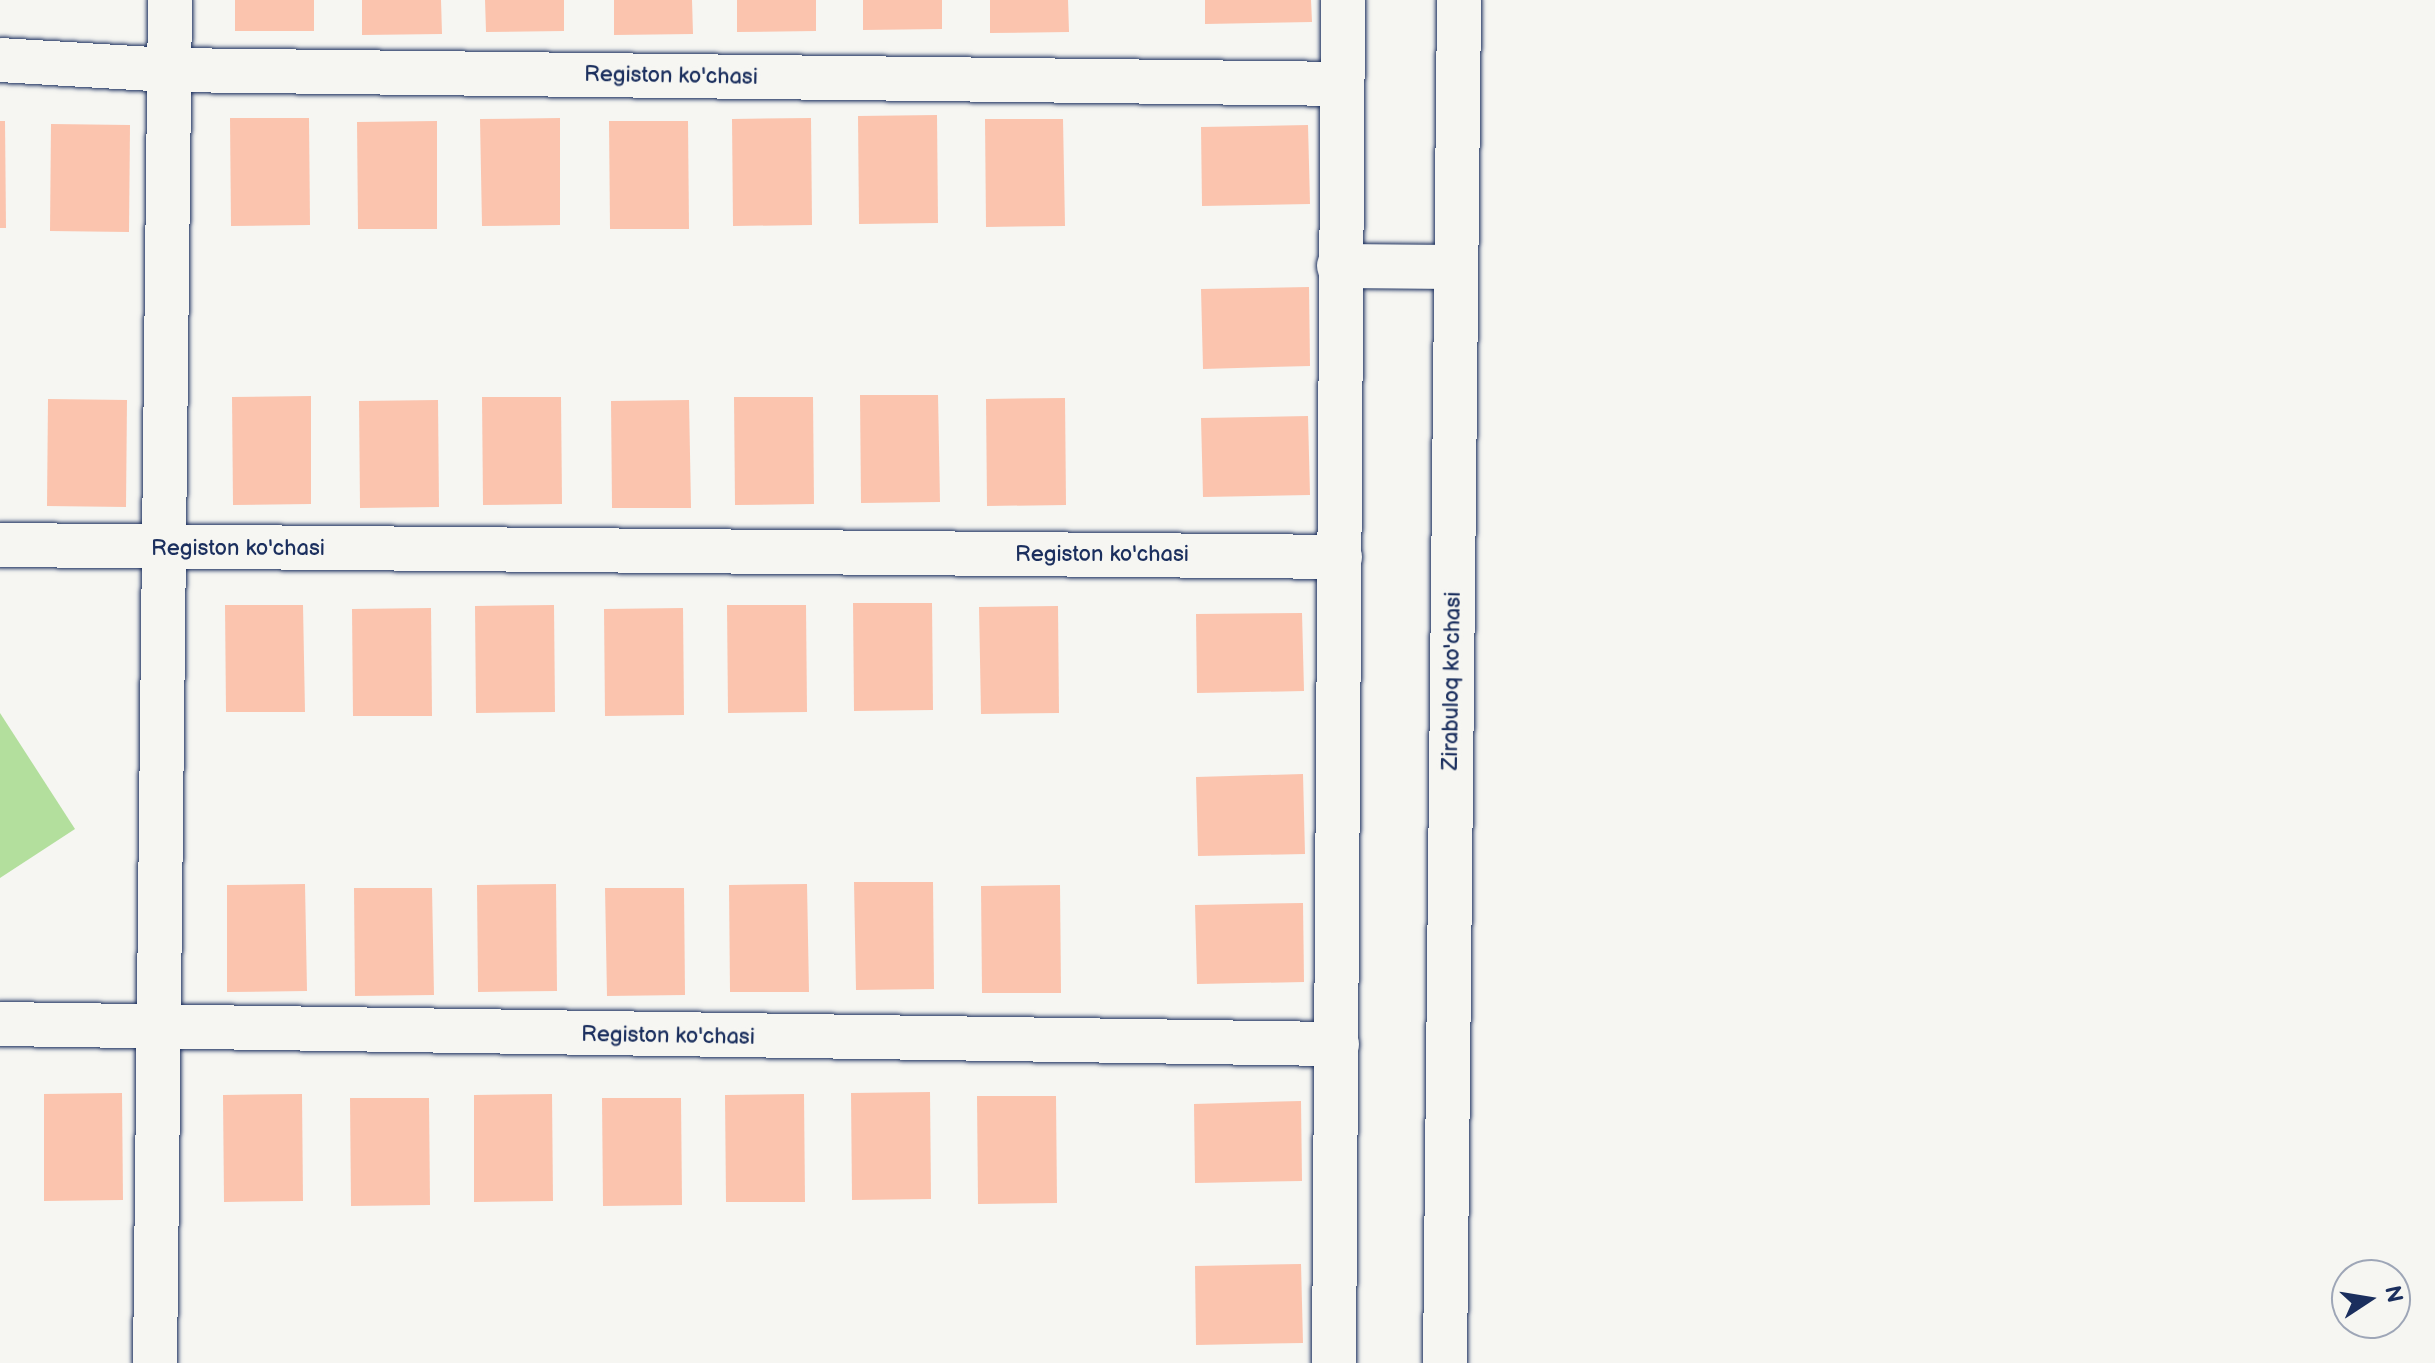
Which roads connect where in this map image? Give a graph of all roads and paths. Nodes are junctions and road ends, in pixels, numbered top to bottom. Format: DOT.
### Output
graph roads {
  1 [pos="170,0"];
  2 [pos="1343,0"];
  3 [pos="1459,0"];
  4 [pos="0,60"];
  5 [pos="169,70"];
  6 [pos="1341,84"];
  7 [pos="1339,266"];
  8 [pos="1455,267"];
  9 [pos="0,545"];
  10 [pos="164,548"];
  11 [pos="1340,557"];
  12 [pos="0,1024"];
  13 [pos="158,1030"];
  14 [pos="1337,1044"];
  15 [pos="155,1363"];
  16 [pos="1334,1363"];
  17 [pos="1445,1363"];
  1 -- 5 [label="street"];
  2 -- 6 [label="street"];
  3 -- 8 [label="street, Zirabuloq ko'chasi"];
  4 -- 5 [label="street, Registon ko'chasi"];
  5 -- 6 [label="street, Registon ko'chasi"];
  5 -- 10 [label="street"];
  6 -- 7 [label="street"];
  7 -- 8 [label="street"];
  7 -- 11 [label="street"];
  8 -- 17 [label="street, Zirabuloq ko'chasi"];
  9 -- 10 [label="street, Registon ko'chasi"];
  10 -- 11 [label="street, Registon ko'chasi"];
  10 -- 13 [label="street"];
  11 -- 14 [label="street"];
  12 -- 13 [label="street, Registon ko'chasi"];
  13 -- 14 [label="street, Registon ko'chasi"];
  13 -- 15 [label="street"];
  14 -- 16 [label="street"];
}
